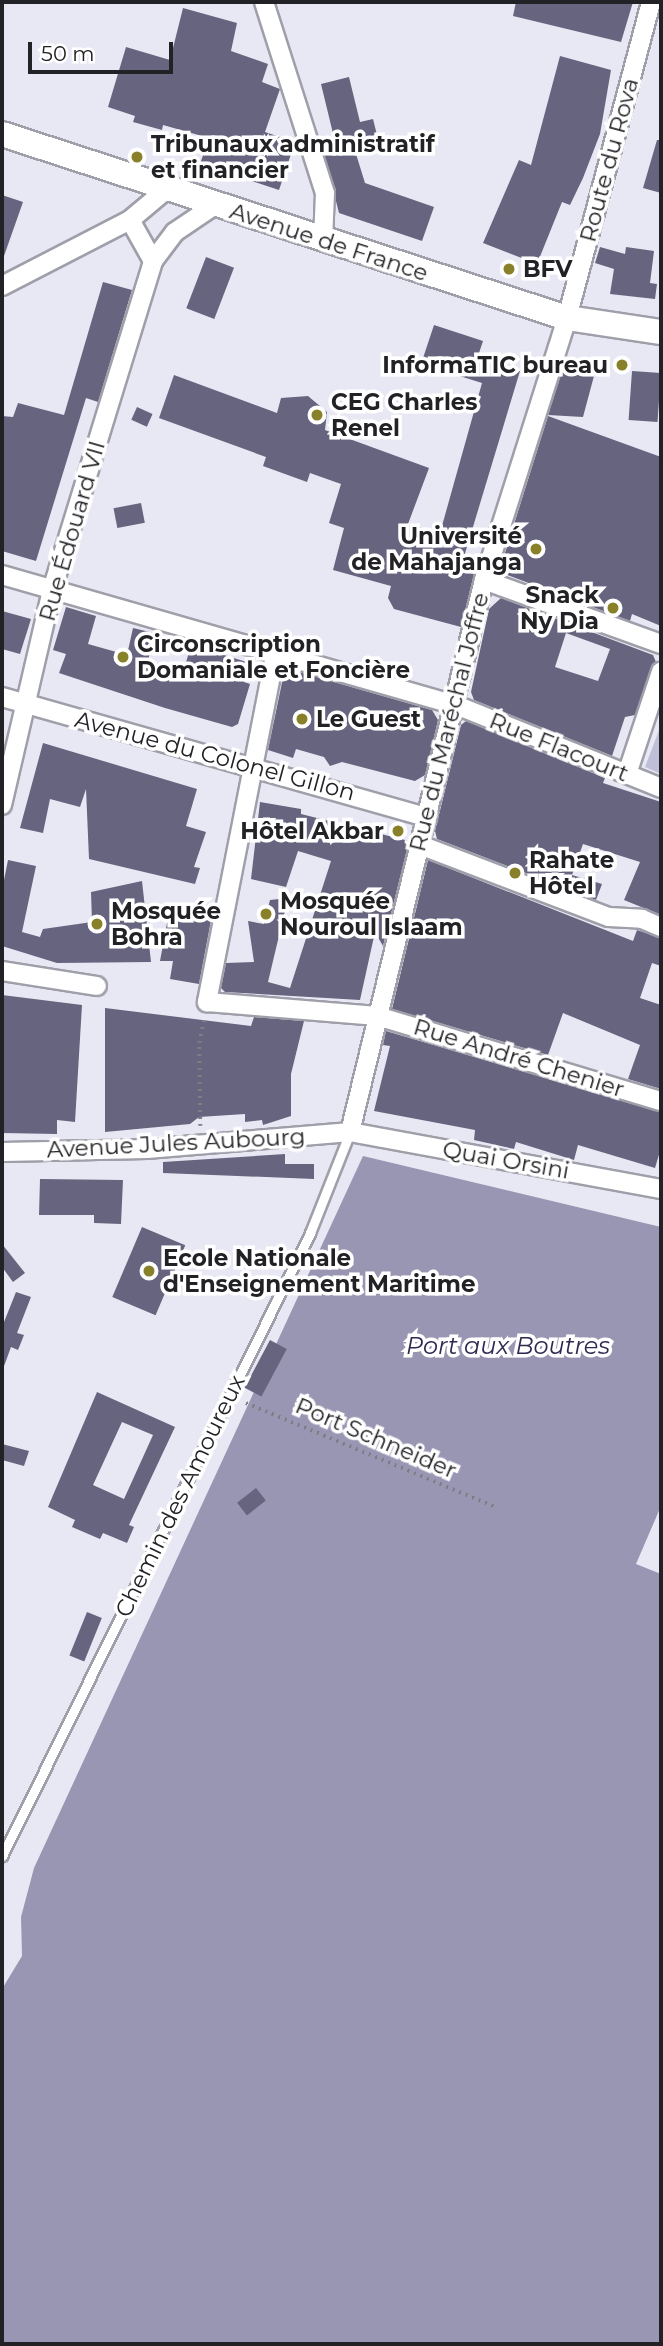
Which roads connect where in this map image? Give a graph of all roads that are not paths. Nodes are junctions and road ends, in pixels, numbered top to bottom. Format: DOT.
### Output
graph roads {
  1 [pos="264,2"];
  2 [pos="651,2"];
  3 [pos="2,134"];
  4 [pos="167,189"];
  5 [pos="215,205"];
  6 [pos="130,220"];
  7 [pos="323,240"];
  8 [pos="153,261"];
  9 [pos="2,286"];
  10 [pos="567,318"];
  11 [pos="661,332"];
  12 [pos="2,575"];
  13 [pos="484,580"];
  14 [pos="52,590"];
  15 [pos="661,644"];
  16 [pos="275,655"];
  17 [pos="661,672"];
  18 [pos="2,697"];
  19 [pos="27,705"];
  20 [pos="456,705"];
  21 [pos="250,768"];
  22 [pos="627,774"];
  23 [pos="661,788"];
  24 [pos="2,805"];
  25 [pos="427,817"];
  26 [pos="420,845"];
  27 [pos="661,927"];
  28 [pos="2,971"];
  29 [pos="97,986"];
  30 [pos="377,1016"];
  31 [pos="661,1101"];
  32 [pos="350,1132"];
  33 [pos="2,1152"];
  34 [pos="661,1189"];
  35 [pos="2,1856"];
  1 -- 7 [label="street"];
  2 -- 10 [label="street, Route du Rova"];
  3 -- 4 [label="main road, Avenue de France"];
  4 -- 5 [label="main road, Avenue de France"];
  4 -- 6 [label="street"];
  5 -- 7 [label="main road, Avenue de France"];
  5 -- 8 [label="street"];
  6 -- 8 [label="street"];
  6 -- 9 [label="street"];
  7 -- 10 [label="main road, Avenue de France"];
  8 -- 14 [label="street, Rue Édouard VII"];
  10 -- 11 [label="main road, Avenue de France"];
  10 -- 13 [label="street, Rue du Maréchal Joffre"];
  12 -- 14 [label="street, Rue Flacourt"];
  13 -- 15 [label="street"];
  13 -- 20 [label="street, Rue du Maréchal Joffre"];
  14 -- 16 [label="street, Rue Flacourt"];
  14 -- 19 [label="street, Rue Édouard VII"];
  16 -- 20 [label="street, Rue Flacourt"];
  16 -- 21 [label="street"];
  17 -- 22 [label="street"];
  18 -- 19 [label="street, Avenue du Colonel Gillon"];
  19 -- 21 [label="street, Avenue du Colonel Gillon"];
  19 -- 24 [label="street, Rue Édouard VII"];
  20 -- 22 [label="street, Rue Flacourt"];
  20 -- 25 [label="street, Rue du Maréchal Joffre"];
  21 -- 25 [label="street, Avenue du Colonel Gillon"];
  21 -- 30 [label="street, Rue André Chenier"];
  22 -- 23 [label="street, Rue Flacourt"];
  25 -- 26 [label="street, Rue du Maréchal Joffre"];
  26 -- 27 [label="street"];
  26 -- 30 [label="street, Rue du Maréchal Joffre"];
  28 -- 29 [label="street"];
  30 -- 31 [label="street, Rue André Chenier"];
  30 -- 32 [label="street, Rue du Maréchal Joffre"];
  32 -- 33 [label="street, Avenue Jules Aubourg"];
  32 -- 34 [label="street, Quai Orsini"];
  32 -- 35 [label="lane, Chemin des Amoureux"];
}
